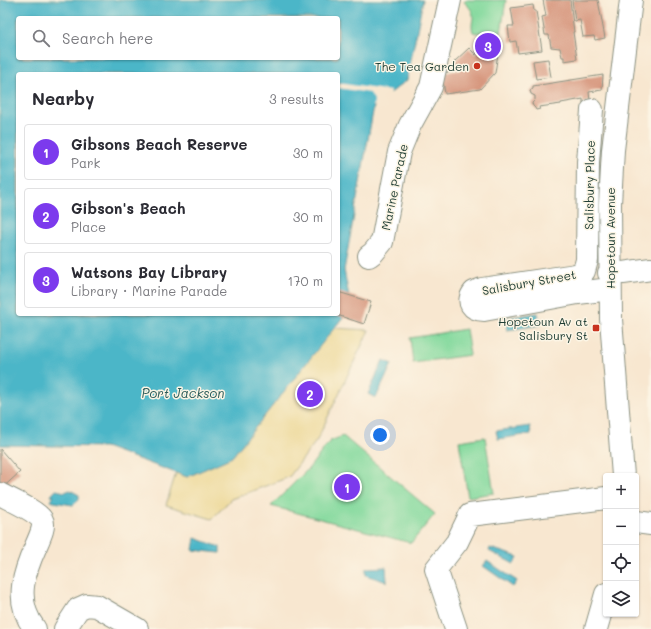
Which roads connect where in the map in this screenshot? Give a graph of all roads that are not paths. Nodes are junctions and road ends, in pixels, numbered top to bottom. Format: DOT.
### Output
graph roads {
  1 [pos="450,0"];
  2 [pos="631,0"];
  3 [pos="592,110"];
  4 [pos="368,256"];
  5 [pos="587,260"];
  6 [pos="651,269"];
  7 [pos="610,281"];
  8 [pos="623,473"];
  9 [pos="4,494"];
  10 [pos="603,498"];
  11 [pos="639,522"];
  12 [pos="651,524"];
  13 [pos="603,604"];
  14 [pos="35,629"];
  15 [pos="64,629"];
  16 [pos="137,629"];
  17 [pos="456,629"];
  18 [pos="596,629"];
  1 -- 4 [label="street, Marine Parade"];
  2 -- 7 [label="street, Hopetoun Avenue"];
  3 -- 5 [label="street, Salisbury Place"];
  5 -- 7 [label="street, Salisbury Street"];
  6 -- 7 [label="street, Salisbury Street"];
  7 -- 8 [label="street, Hopetoun Avenue"];
  9 -- 14 [label="street"];
  10 -- 17 [label="street"];
  11 -- 12 [label="street"];
  13 -- 18 [label="street"];
  15 -- 16 [label="street"];
}
